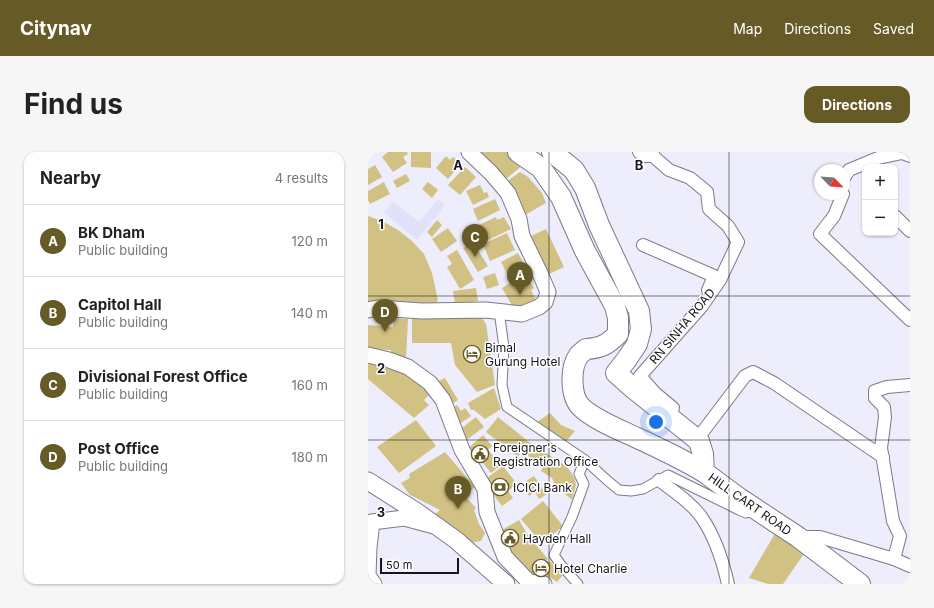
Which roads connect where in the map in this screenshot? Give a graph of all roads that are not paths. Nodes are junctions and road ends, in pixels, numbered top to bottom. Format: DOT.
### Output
graph roads {
  1 [pos="469,152"];
  2 [pos="518,152"];
  3 [pos="552,152"];
  4 [pos="639,152"];
  5 [pos="653,154"];
  6 [pos="910,156"];
  7 [pos="872,164"];
  8 [pos="862,167"];
  9 [pos="850,170"];
  10 [pos="841,200"];
  11 [pos="898,219"];
  12 [pos="910,231"];
  13 [pos="643,246"];
  14 [pos="702,306"];
  15 [pos="368,310"];
  16 [pos="499,311"];
  17 [pos="910,320"];
  18 [pos="368,355"];
  19 [pos="910,385"];
  20 [pos="700,437"];
  21 [pos="883,457"];
  22 [pos="585,460"];
  23 [pos="706,473"];
  24 [pos="659,480"];
  25 [pos="368,481"];
  26 [pos="758,510"];
  27 [pos="370,522"];
  28 [pos="436,526"];
  29 [pos="798,537"];
  30 [pos="894,559"];
  31 [pos="910,566"];
  32 [pos="374,584"];
  33 [pos="506,584"];
  34 [pos="544,584"];
  35 [pos="578,584"];
  36 [pos="728,584"];
  37 [pos="860,584"];
  1 -- 16 [label="street"];
  2 -- 23 [label="highway"];
  3 -- 20 [label="highway"];
  4 -- 5 [label="street"];
  5 -- 14 [label="street, RN SINHA ROAD"];
  6 -- 7 [label="street"];
  8 -- 9 [label="street"];
  10 -- 17 [label="street"];
  11 -- 12 [label="street"];
  13 -- 14 [label="street"];
  14 -- 20 [label="street, RN SINHA ROAD"];
  15 -- 16 [label="street"];
  16 -- 22 [label="street"];
  18 -- 34 [label="street"];
  19 -- 21 [label="street"];
  20 -- 21 [label="street"];
  20 -- 23 [label="highway, HILL CART ROAD"];
  21 -- 30 [label="street"];
  22 -- 24 [label="street"];
  22 -- 35 [label="street"];
  23 -- 26 [label="highway, HILL CART ROAD"];
  24 -- 26 [label="street"];
  24 -- 36 [label="street"];
  25 -- 28 [label="main road"];
  26 -- 29 [label="highway, HILL CART ROAD"];
  27 -- 28 [label="street"];
  27 -- 32 [label="street"];
  28 -- 33 [label="main road"];
  29 -- 30 [label="street"];
  29 -- 37 [label="highway, HILL CART ROAD"];
  30 -- 31 [label="street"];
}
